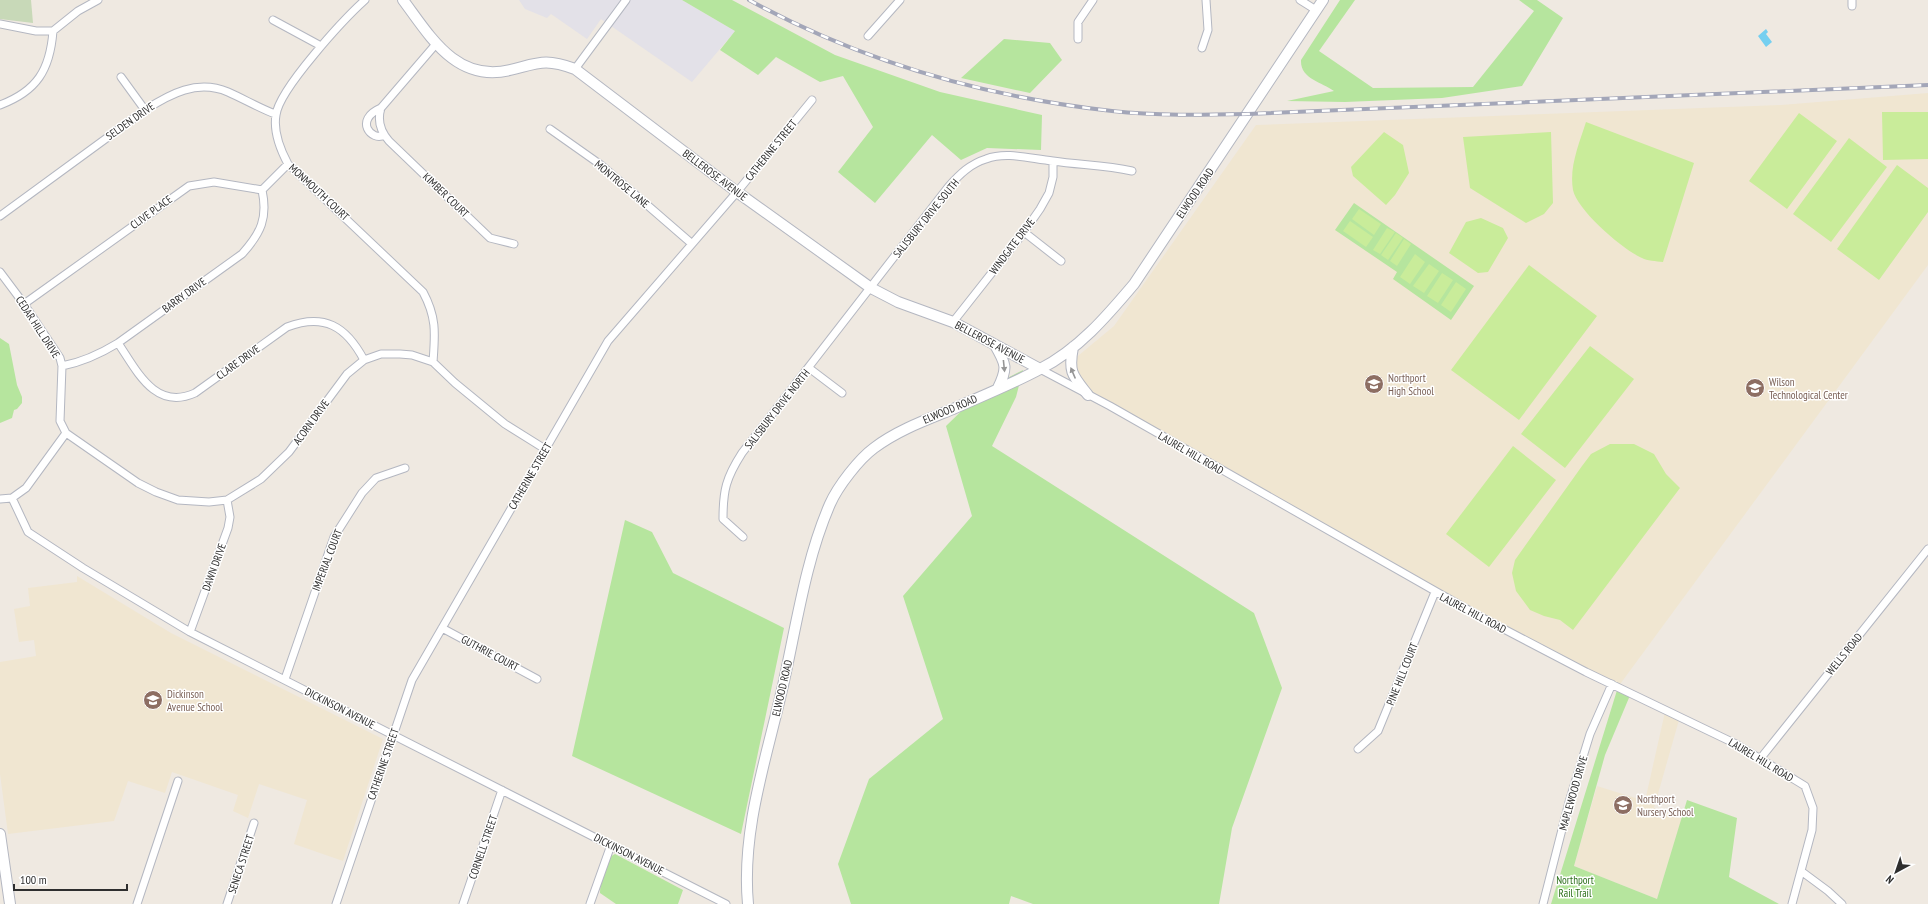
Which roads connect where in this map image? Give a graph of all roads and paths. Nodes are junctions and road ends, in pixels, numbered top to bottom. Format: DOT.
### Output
graph roads {
  1 [pos="98,0"];
  2 [pos="366,0"];
  3 [pos="402,0"];
  4 [pos="626,0"];
  5 [pos="900,0"];
  6 [pos="1093,0"];
  7 [pos="1206,0"];
  8 [pos="1300,0"];
  9 [pos="1323,0"];
  10 [pos="1316,10"];
  11 [pos="273,20"];
  12 [pos="0,24"];
  13 [pos="53,31"];
  14 [pos="868,36"];
  15 [pos="1078,39"];
  16 [pos="436,44"];
  17 [pos="321,46"];
  18 [pos="1202,48"];
  19 [pos="575,69"];
  20 [pos="121,77"];
  21 [pos="812,100"];
  22 [pos="0,105"];
  23 [pos="381,108"];
  24 [pos="145,110"];
  25 [pos="276,114"];
  26 [pos="550,129"];
  27 [pos="384,135"];
  28 [pos="1053,162"];
  29 [pos="288,164"];
  30 [pos="1132,171"];
  31 [pos="262,190"];
  32 [pos="737,192"];
  33 [pos="0,216"];
  34 [pos="1024,232"];
  35 [pos="691,243"];
  36 [pos="514,244"];
  37 [pos="1061,261"];
  38 [pos="0,272"];
  39 [pos="871,288"];
  40 [pos="24,304"];
  41 [pos="953,322"];
  42 [pos="118,343"];
  43 [pos="995,345"];
  44 [pos="1073,347"];
  45 [pos="364,360"];
  46 [pos="433,362"];
  47 [pos="62,366"];
  48 [pos="809,368"];
  49 [pos="1040,369"];
  50 [pos="998,388"];
  51 [pos="842,393"];
  52 [pos="1088,395"];
  53 [pos="66,433"];
  54 [pos="545,449"];
  55 [pos="405,468"];
  56 [pos="12,498"];
  57 [pos="0,499"];
  58 [pos="227,500"];
  59 [pos="743,538"];
  60 [pos="1928,549"];
  61 [pos="1435,592"];
  62 [pos="442,628"];
  63 [pos="190,632"];
  64 [pos="285,679"];
  65 [pos="537,679"];
  66 [pos="1612,684"];
  67 [pos="393,734"];
  68 [pos="1358,749"];
  69 [pos="1760,759"];
  70 [pos="178,781"];
  71 [pos="502,790"];
  72 [pos="254,823"];
  73 [pos="0,834"];
  74 [pos="611,845"];
  75 [pos="2,860"];
  76 [pos="1801,871"];
  77 [pos="139,903"];
  78 [pos="10,904"];
  79 [pos="227,904"];
  80 [pos="336,904"];
  81 [pos="463,904"];
  82 [pos="590,904"];
  83 [pos="726,904"];
  84 [pos="748,904"];
  85 [pos="1543,904"];
  86 [pos="1792,904"];
  87 [pos="1842,904"];
  1 -- 13 [label="street"];
  2 -- 17 [label="street, MONMOUTH COURT"];
  3 -- 16 [label="main road, BELLEROSE AVENUE"];
  4 -- 19 [label="street"];
  5 -- 14 [label="street"];
  6 -- 15 [label="street"];
  7 -- 18 [label="street"];
  8 -- 10 [label="street"];
  9 -- 10 [label="main road, ELWOOD ROAD"];
  10 -- 44 [label="main road, ELWOOD ROAD"];
  11 -- 17 [label="street"];
  12 -- 13 [label="street"];
  13 -- 22 [label="street"];
  16 -- 19 [label="main road, BELLEROSE AVENUE"];
  16 -- 23 [label="street, KIMBER COURT"];
  17 -- 25 [label="street, MONMOUTH COURT"];
  19 -- 32 [label="main road, BELLEROSE AVENUE"];
  20 -- 24 [label="street"];
  21 -- 32 [label="street, CATHERINE STREET"];
  23 -- 27 [label="street"];
  23 -- 27 [label="street, KIMBER COURT"];
  24 -- 25 [label="street, SELDEN DRIVE"];
  24 -- 33 [label="street, SELDEN DRIVE"];
  25 -- 29 [label="street, MONMOUTH COURT"];
  26 -- 35 [label="street, MONTROSE LANE"];
  27 -- 36 [label="street, KIMBER COURT"];
  28 -- 30 [label="street, SALISBURY DRIVE SOUTH"];
  28 -- 34 [label="street, WINDGATE DRIVE"];
  28 -- 39 [label="street, SALISBURY DRIVE SOUTH"];
  29 -- 31 [label="street"];
  29 -- 46 [label="street, MONMOUTH COURT"];
  31 -- 40 [label="street, CLIVE PLACE"];
  31 -- 42 [label="street, BARRY DRIVE"];
  32 -- 35 [label="street, CATHERINE STREET"];
  32 -- 39 [label="main road, BELLEROSE AVENUE"];
  34 -- 37 [label="street"];
  34 -- 41 [label="street, WINDGATE DRIVE"];
  35 -- 54 [label="street, CATHERINE STREET"];
  38 -- 40 [label="street, CEDAR HILL DRIVE"];
  39 -- 41 [label="main road, BELLEROSE AVENUE"];
  39 -- 48 [label="street, SALISBURY DRIVE NORTH"];
  40 -- 47 [label="street, CEDAR HILL DRIVE"];
  41 -- 43 [label="main road, BELLEROSE AVENUE"];
  42 -- 45 [label="street, CLARE DRIVE"];
  42 -- 47 [label="street, BARRY DRIVE"];
  43 -- 49 [label="main road, BELLEROSE AVENUE"];
  43 -- 50 [label="main road, one-way"];
  44 -- 49 [label="main road, ELWOOD ROAD"];
  52 -- 44 [label="main road, one-way"];
  45 -- 46 [label="street, ACORN DRIVE"];
  45 -- 58 [label="street, ACORN DRIVE"];
  46 -- 54 [label="street, ACORN DRIVE"];
  47 -- 53 [label="street, CEDAR HILL DRIVE"];
  48 -- 51 [label="street"];
  48 -- 59 [label="street, SALISBURY DRIVE NORTH"];
  49 -- 50 [label="main road, ELWOOD ROAD"];
  49 -- 52 [label="street, LAUREL HILL ROAD"];
  50 -- 84 [label="main road, ELWOOD ROAD"];
  52 -- 61 [label="street, LAUREL HILL ROAD"];
  53 -- 56 [label="street"];
  53 -- 58 [label="street, ACORN DRIVE"];
  54 -- 62 [label="street, CATHERINE STREET"];
  55 -- 64 [label="street, IMPERIAL COURT"];
  56 -- 57 [label="street"];
  56 -- 63 [label="street, DICKINSON AVENUE"];
  58 -- 63 [label="street, DAWN DRIVE"];
  60 -- 69 [label="street, WELLS ROAD"];
  61 -- 66 [label="street, LAUREL HILL ROAD"];
  61 -- 68 [label="street, PINE HILL COURT"];
  62 -- 65 [label="street, GUTHRIE COURT"];
  62 -- 67 [label="street, CATHERINE STREET"];
  63 -- 64 [label="street, DICKINSON AVENUE"];
  64 -- 67 [label="street, DICKINSON AVENUE"];
  66 -- 69 [label="street, LAUREL HILL ROAD"];
  66 -- 85 [label="street, MAPLEWOOD DRIVE"];
  67 -- 71 [label="street, DICKINSON AVENUE"];
  67 -- 80 [label="street, CATHERINE STREET"];
  69 -- 76 [label="street, LAUREL HILL ROAD"];
  70 -- 77 [label="street"];
  71 -- 74 [label="street, DICKINSON AVENUE"];
  71 -- 81 [label="street, CORNELL STREET"];
  72 -- 79 [label="street, SENECA STREET"];
  73 -- 75 [label="main road"];
  74 -- 82 [label="street"];
  74 -- 83 [label="street, DICKINSON AVENUE"];
  75 -- 78 [label="main road"];
  76 -- 86 [label="street, LAUREL HILL ROAD"];
  76 -- 87 [label="street"];
}
